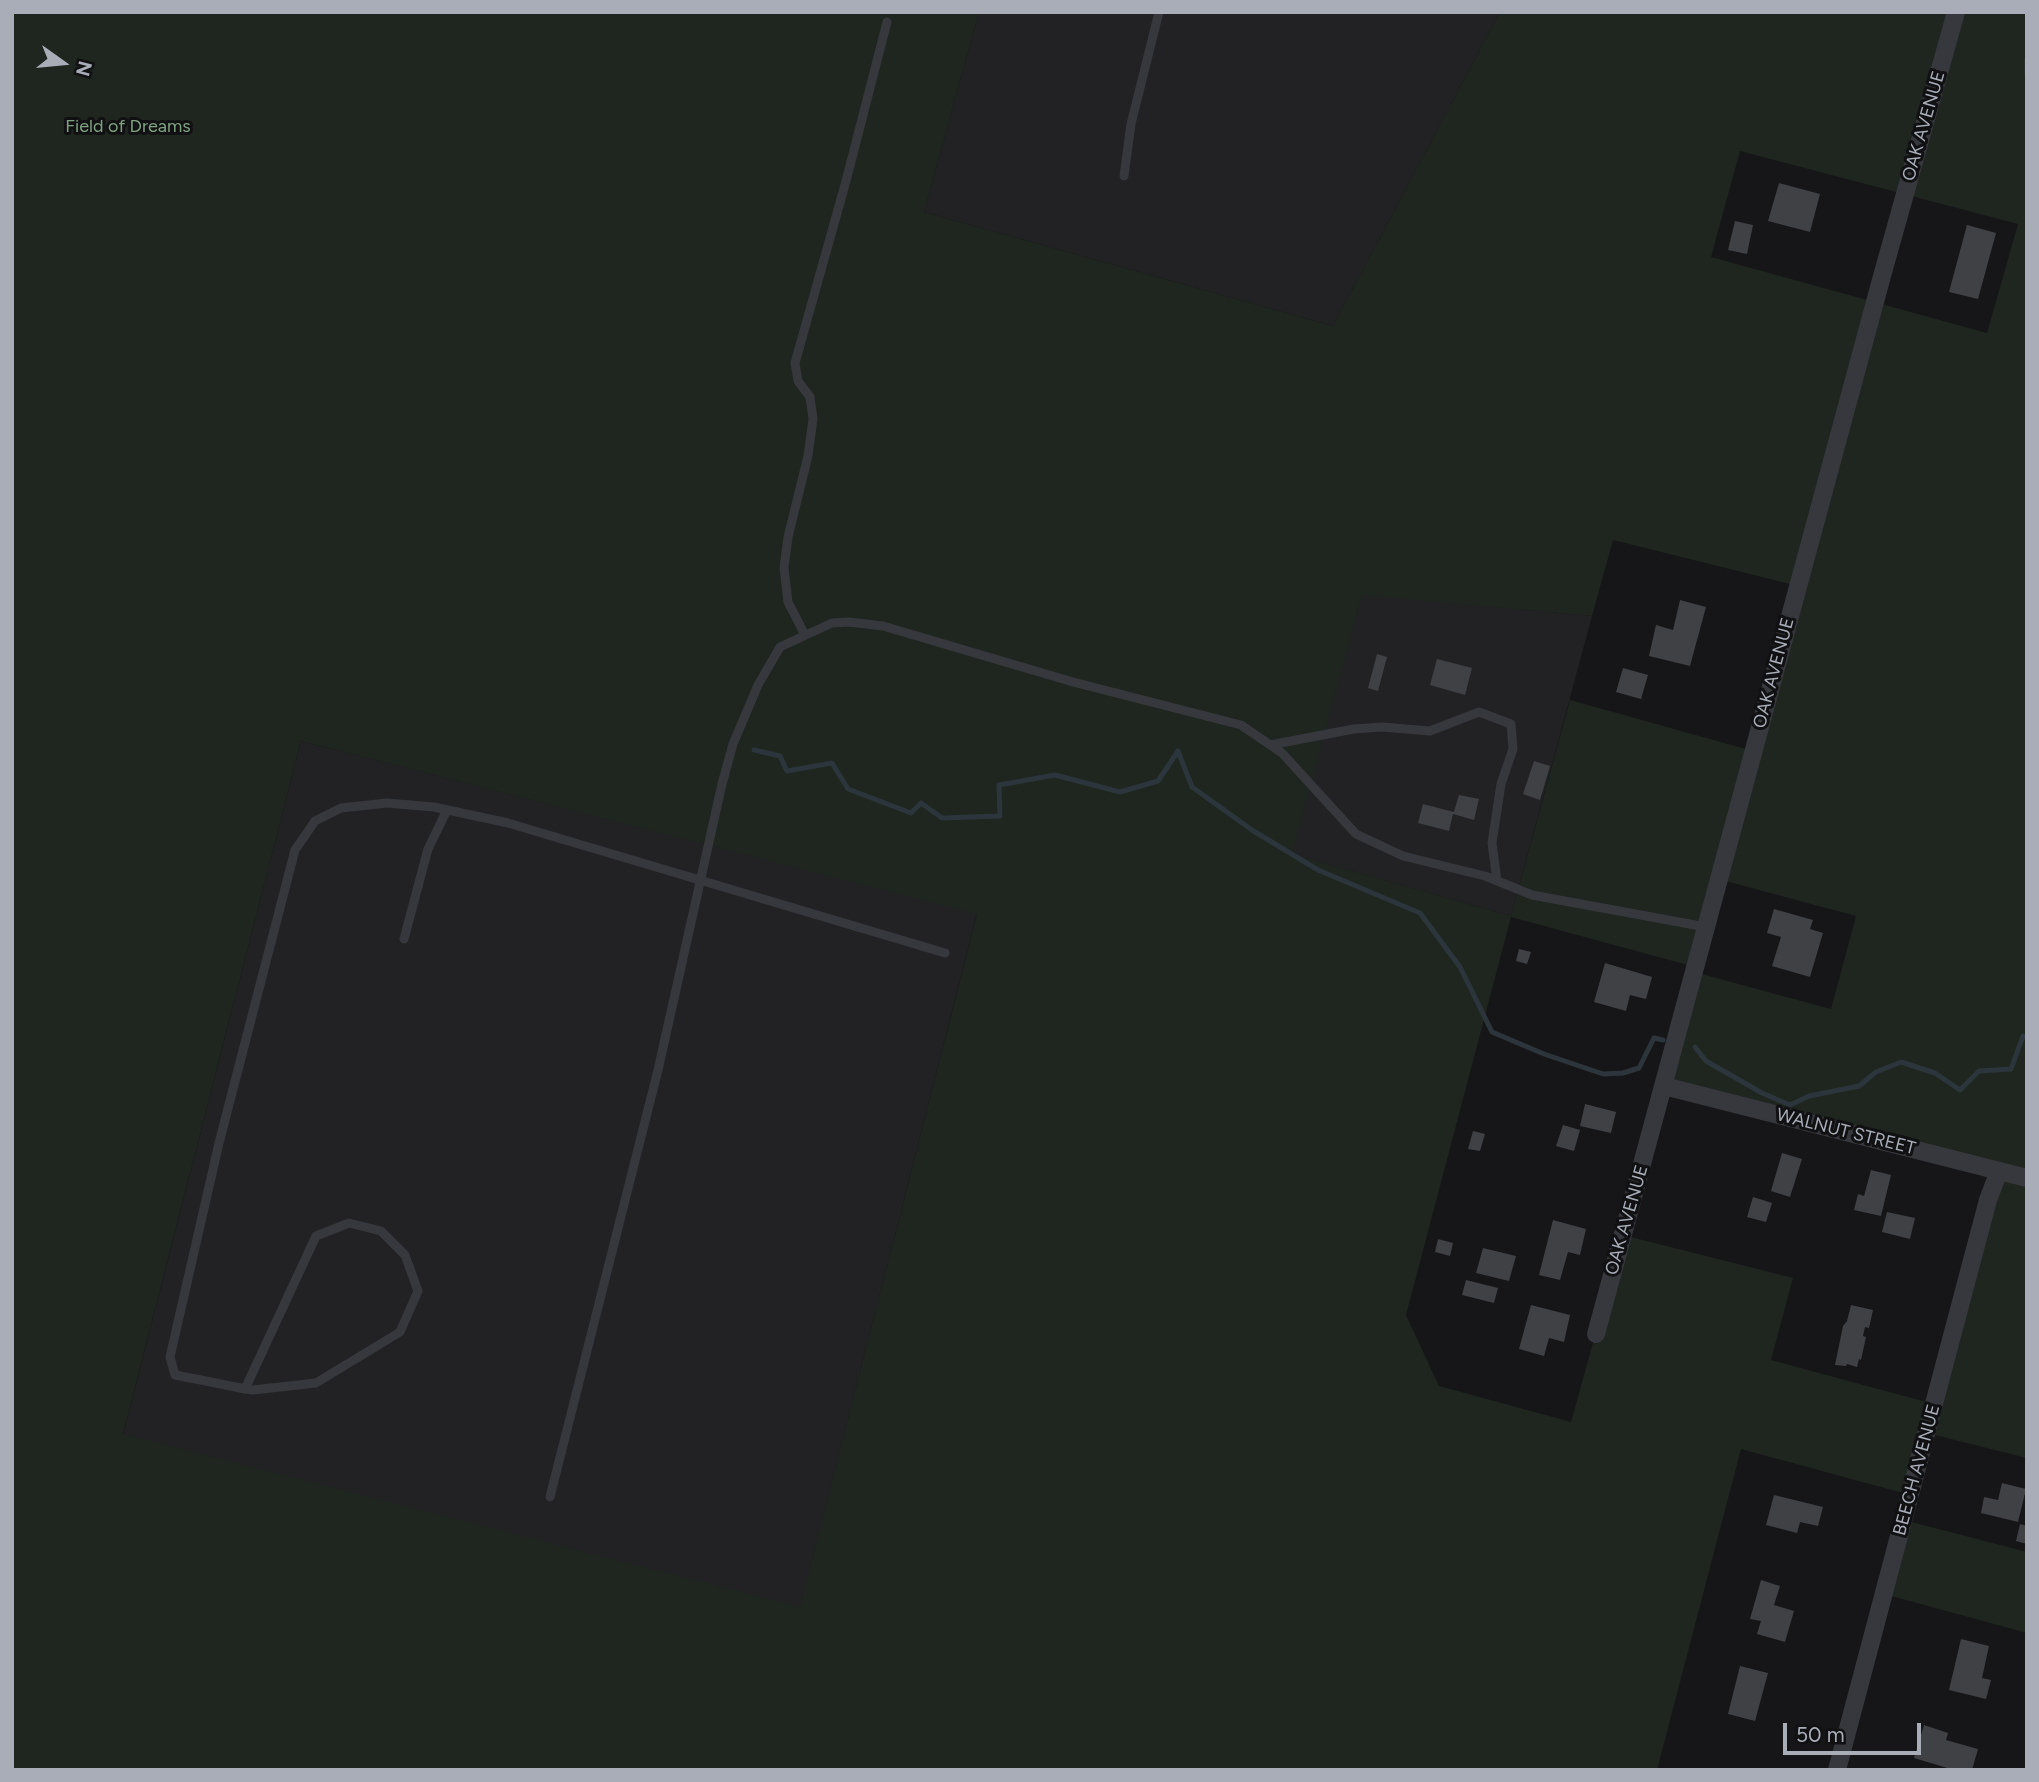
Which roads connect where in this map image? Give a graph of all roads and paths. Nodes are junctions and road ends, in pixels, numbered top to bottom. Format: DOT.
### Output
graph roads {
  1 [pos="1159,12"];
  2 [pos="1956,12"];
  3 [pos="887,22"];
  4 [pos="1124,176"];
  5 [pos="806,635"];
  6 [pos="1270,745"];
  7 [pos="447,810"];
  8 [pos="702,881"];
  9 [pos="1497,881"];
  10 [pos="1706,926"];
  11 [pos="404,939"];
  12 [pos="945,953"];
  13 [pos="1664,1086"];
  14 [pos="1998,1171"];
  15 [pos="2027,1178"];
  16 [pos="1595,1334"];
  17 [pos="245,1389"];
  18 [pos="550,1497"];
  19 [pos="1837,1770"];
  1 -- 4 [label="lane"];
  2 -- 10 [label="street, OAK AVENUE"];
  3 -- 5 [label="lane"];
  5 -- 6 [label="lane"];
  5 -- 8 [label="lane"];
  6 -- 9 [label="lane"];
  6 -- 9 [label="lane"];
  7 -- 8 [label="lane"];
  7 -- 11 [label="lane"];
  7 -- 17 [label="lane"];
  8 -- 12 [label="lane"];
  8 -- 18 [label="lane"];
  9 -- 10 [label="lane"];
  10 -- 13 [label="street, OAK AVENUE"];
  13 -- 14 [label="street, WALNUT STREET"];
  13 -- 16 [label="street, OAK AVENUE"];
  14 -- 15 [label="street, WALNUT STREET"];
  14 -- 19 [label="street, BEECH AVENUE"];
  17 -- 17 [label="lane"];
}
